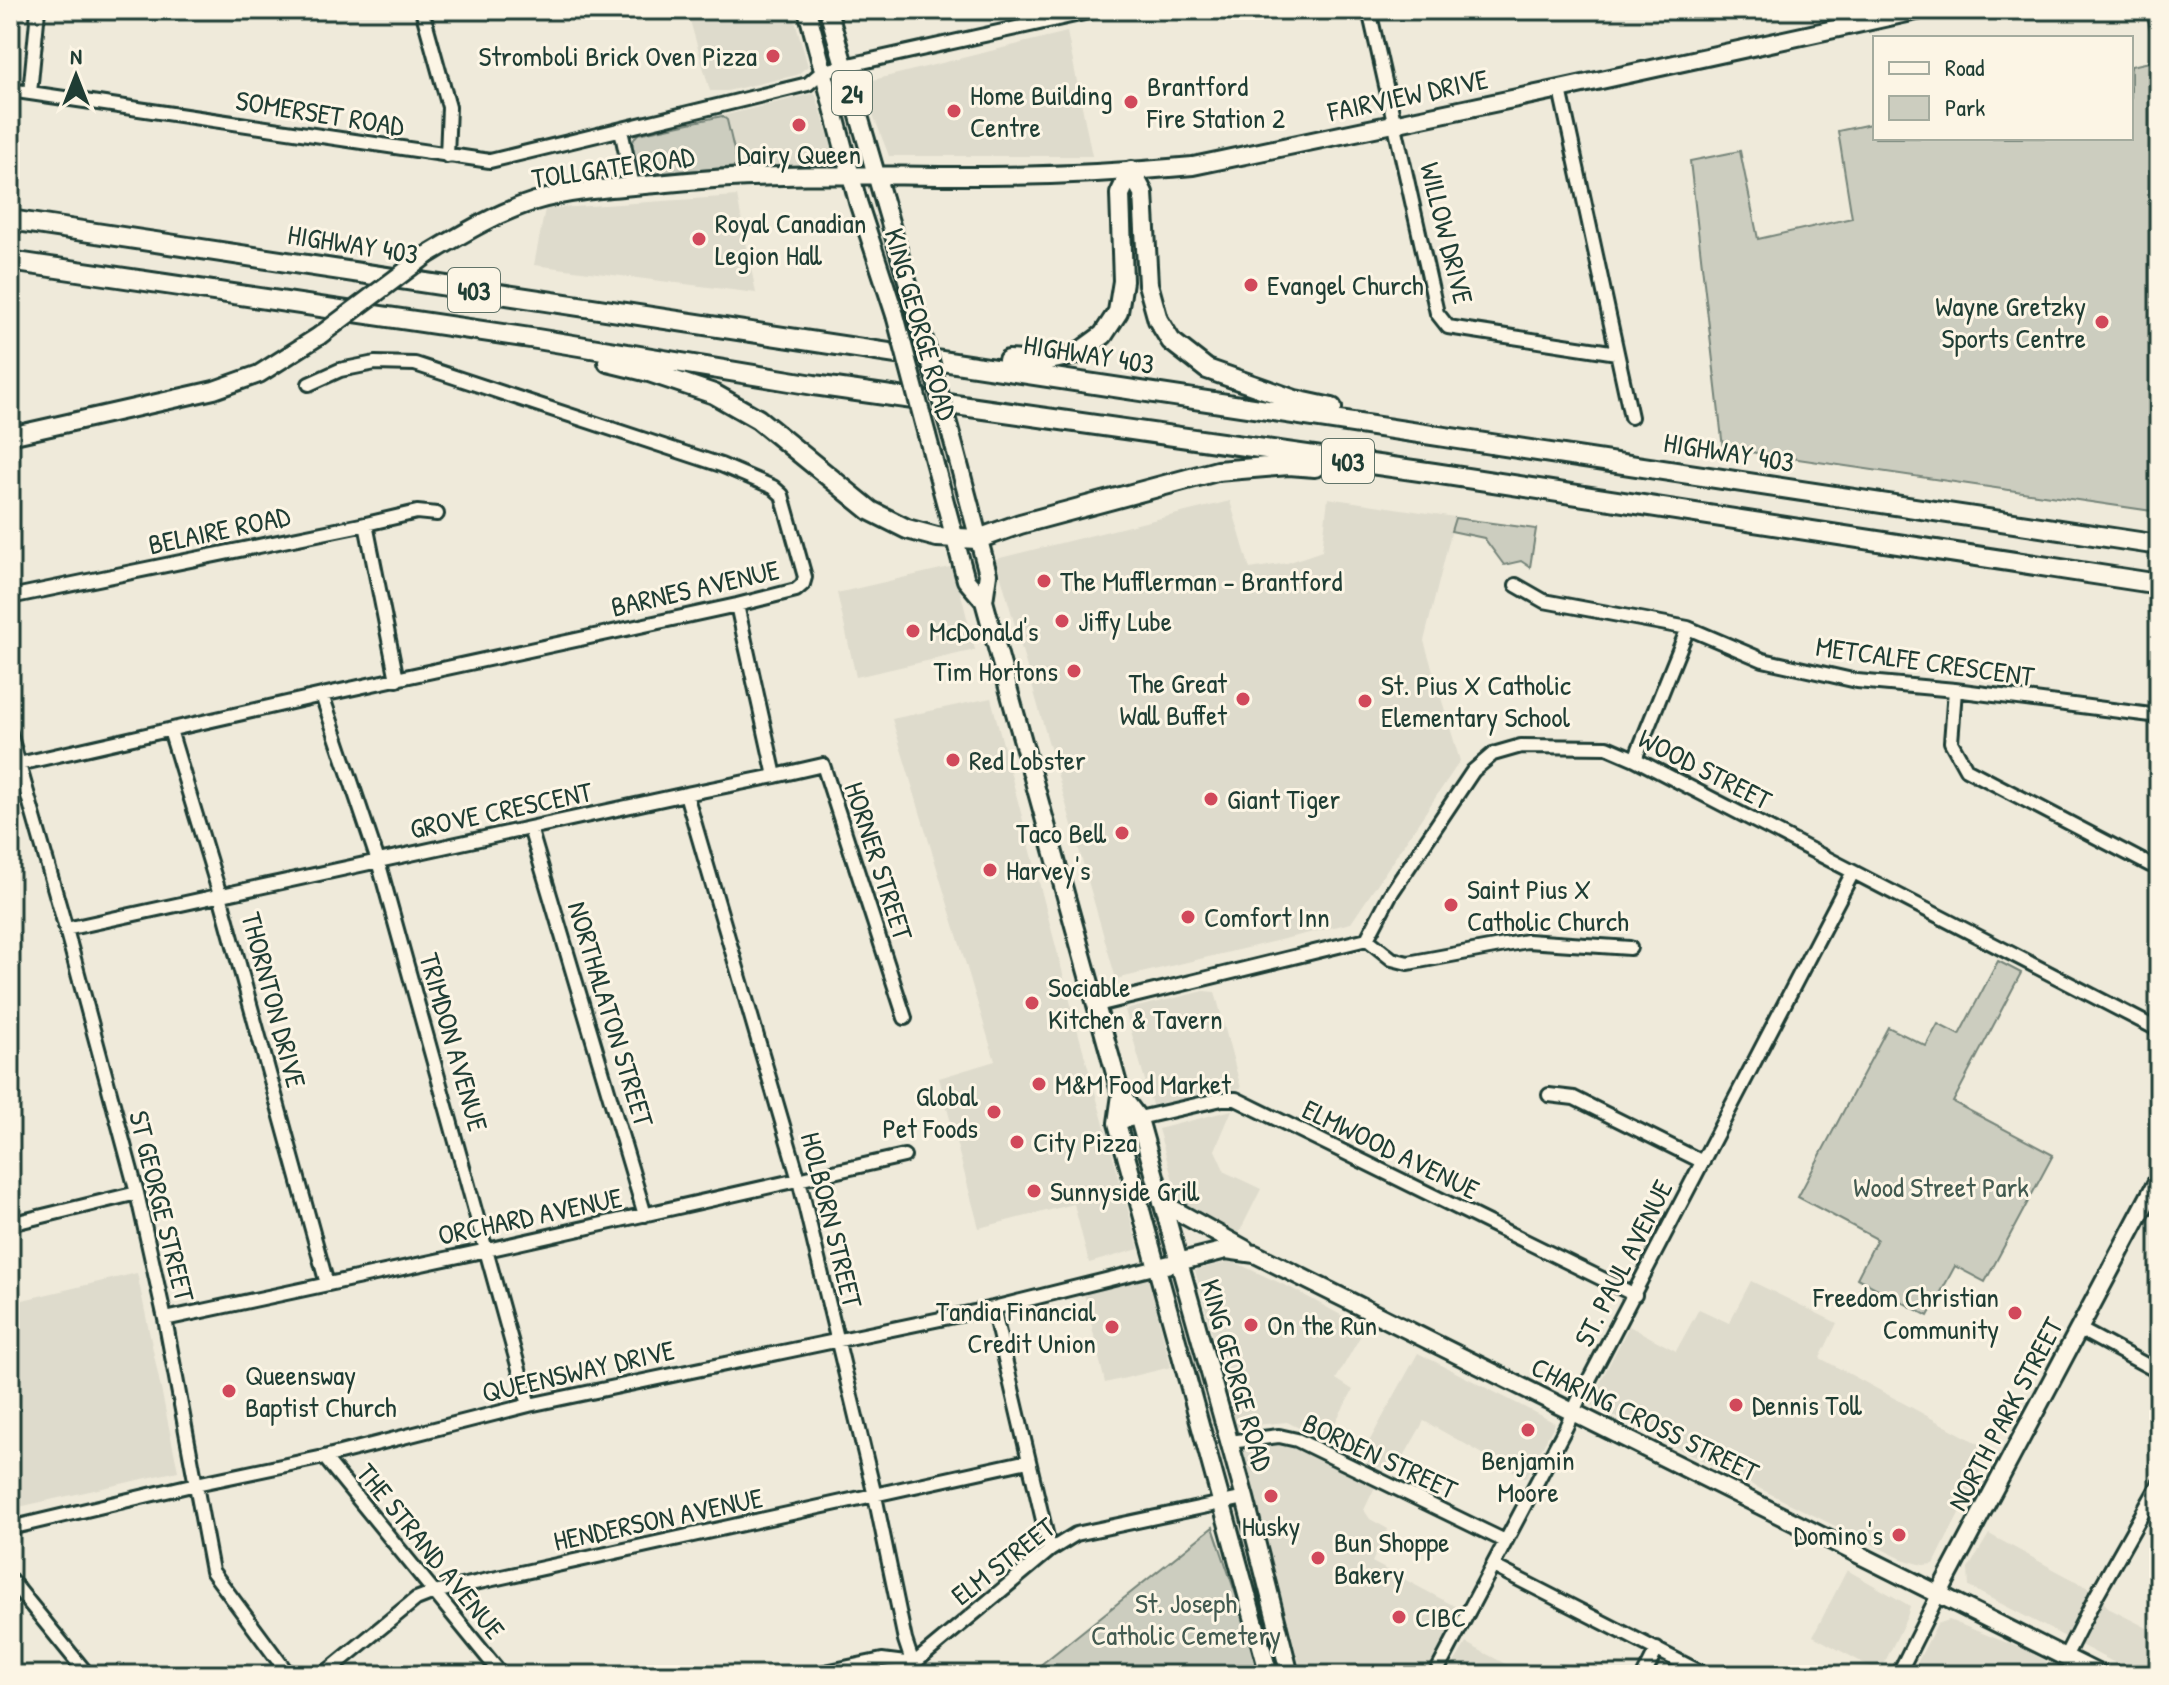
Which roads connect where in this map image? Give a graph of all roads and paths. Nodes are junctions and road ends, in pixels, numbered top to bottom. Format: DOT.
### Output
graph roads {
  1 [pos="38,10"];
  2 [pos="422,10"];
  3 [pos="807,10"];
  4 [pos="828,10"];
  5 [pos="1022,10"];
  6 [pos="1098,10"];
  7 [pos="1369,10"];
  8 [pos="1921,10"];
  9 [pos="2154,10"];
  10 [pos="1026,25"];
  11 [pos="2159,33"];
  12 [pos="844,66"];
  13 [pos="822,72"];
  14 [pos="1560,89"];
  15 [pos="10,90"];
  16 [pos="30,93"];
  17 [pos="1395,124"];
  18 [pos="621,130"];
  19 [pos="447,156"];
  20 [pos="1131,171"];
  21 [pos="876,175"];
  22 [pos="850,176"];
  23 [pos="633,186"];
  24 [pos="10,220"];
  25 [pos="10,261"];
  26 [pos="537,339"];
  27 [pos="1617,353"];
  28 [pos="938,360"];
  29 [pos="309,384"];
  30 [pos="1631,417"];
  31 [pos="10,436"];
  32 [pos="1486,443"];
  33 [pos="1434,473"];
  34 [pos="437,514"];
  35 [pos="366,524"];
  36 [pos="954,537"];
  37 [pos="978,539"];
  38 [pos="2159,545"];
  39 [pos="2159,584"];
  40 [pos="1516,585"];
  41 [pos="10,597"];
  42 [pos="984,601"];
  43 [pos="737,605"];
  44 [pos="1688,628"];
  45 [pos="397,680"];
  46 [pos="1955,690"];
  47 [pos="322,695"];
  48 [pos="2159,716"];
  49 [pos="170,730"];
  50 [pos="10,733"];
  51 [pos="1635,759"];
  52 [pos="14,766"];
  53 [pos="775,776"];
  54 [pos="686,794"];
  55 [pos="530,828"];
  56 [pos="378,861"];
  57 [pos="2159,861"];
  58 [pos="1853,872"];
  59 [pos="220,895"];
  60 [pos="66,929"];
  61 [pos="1367,939"];
  62 [pos="1630,948"];
  63 [pos="1097,1005"];
  64 [pos="905,1018"];
  65 [pos="2159,1030"];
  66 [pos="1121,1095"];
  67 [pos="1549,1095"];
  68 [pos="1139,1119"];
  69 [pos="1117,1123"];
  70 [pos="904,1156"];
  71 [pos="1703,1162"];
  72 [pos="2159,1178"];
  73 [pos="799,1180"];
  74 [pos="137,1193"];
  75 [pos="1162,1203"];
  76 [pos="645,1215"];
  77 [pos="10,1224"];
  78 [pos="487,1250"];
  79 [pos="1255,1254"];
  80 [pos="1178,1262"];
  81 [pos="1158,1267"];
  82 [pos="327,1284"];
  83 [pos="1635,1295"];
  84 [pos="993,1308"];
  85 [pos="165,1319"];
  86 [pos="2079,1329"];
  87 [pos="837,1340"];
  88 [pos="2159,1372"];
  89 [pos="529,1405"];
  90 [pos="1573,1412"];
  91 [pos="1229,1442"];
  92 [pos="324,1457"];
  93 [pos="1028,1461"];
  94 [pos="196,1484"];
  95 [pos="2159,1484"];
  96 [pos="875,1496"];
  97 [pos="1245,1498"];
  98 [pos="1222,1502"];
  99 [pos="10,1528"];
  100 [pos="1505,1541"];
  101 [pos="1050,1550"];
  102 [pos="1493,1566"];
  103 [pos="10,1579"];
  104 [pos="434,1592"];
  105 [pos="1939,1593"];
  106 [pos="1657,1649"];
  107 [pos="2065,1657"];
  108 [pos="913,1664"];
  109 [pos="88,1675"];
  110 [pos="289,1675"];
  111 [pos="323,1675"];
  112 [pos="502,1675"];
  113 [pos="811,1675"];
  114 [pos="900,1675"];
  115 [pos="1269,1675"];
  116 [pos="1290,1675"];
  117 [pos="1435,1675"];
  118 [pos="1644,1675"];
  119 [pos="1706,1675"];
  120 [pos="1898,1675"];
  121 [pos="2101,1675"];
  1 -- 16 [label="street"];
  2 -- 19 [label="street"];
  3 -- 13 [label="main road, KING GEORGE ROAD / 24"];
  4 -- 12 [label="main road, KING GEORGE ROAD / 24"];
  5 -- 10 [label="street"];
  6 -- 10 [label="street"];
  7 -- 17 [label="street, WILLOW DRIVE"];
  8 -- 14 [label="main road, FAIRVIEW DRIVE"];
  9 -- 11 [label="street"];
  10 -- 12 [label="street"];
  12 -- 13 [label="street"];
  12 -- 21 [label="main road, KING GEORGE ROAD / 24"];
  13 -- 18 [label="street, SOMERSET ROAD"];
  13 -- 22 [label="main road, KING GEORGE ROAD / 24"];
  14 -- 17 [label="main road, FAIRVIEW DRIVE"];
  14 -- 27 [label="street"];
  15 -- 16 [label="street, SOMERSET ROAD"];
  16 -- 19 [label="street, SOMERSET ROAD"];
  17 -- 20 [label="main road, FAIRVIEW DRIVE"];
  17 -- 27 [label="street, WILLOW DRIVE"];
  18 -- 19 [label="street, SOMERSET ROAD"];
  18 -- 23 [label="street"];
  20 -- 21 [label="main road, FAIRVIEW DRIVE"];
  20 -- 28 [label="highway"];
  20 -- 32 [label="highway"];
  21 -- 22 [label="main road, FAIRVIEW DRIVE"];
  21 -- 37 [label="main road, KING GEORGE ROAD / 24, bridge"];
  22 -- 23 [label="main road, TOLLGATE ROAD"];
  22 -- 36 [label="main road, KING GEORGE ROAD / 24, bridge"];
  23 -- 31 [label="main road, TOLLGATE ROAD, bridge"];
  24 -- 28 [label="highway, HIGHWAY 403 / 403"];
  25 -- 26 [label="highway, 403"];
  26 -- 33 [label="highway, 403"];
  26 -- 36 [label="highway"];
  27 -- 30 [label="street"];
  28 -- 32 [label="highway, HIGHWAY 403 / 403"];
  29 -- 43 [label="street, BARNES AVENUE"];
  32 -- 38 [label="highway, HIGHWAY 403 / 403"];
  33 -- 37 [label="highway"];
  33 -- 39 [label="highway, 403"];
  34 -- 35 [label="street, BELAIRE ROAD"];
  35 -- 41 [label="street, BELAIRE ROAD"];
  35 -- 45 [label="street"];
  36 -- 37 [label="highway"];
  36 -- 42 [label="main road, KING GEORGE ROAD"];
  37 -- 42 [label="main road, KING GEORGE ROAD"];
  40 -- 44 [label="street, METCALFE CRESCENT"];
  42 -- 63 [label="main road, KING GEORGE ROAD"];
  43 -- 45 [label="street, BARNES AVENUE"];
  43 -- 53 [label="street"];
  44 -- 46 [label="street, METCALFE CRESCENT"];
  44 -- 51 [label="street"];
  45 -- 47 [label="street, BARNES AVENUE"];
  46 -- 48 [label="street, METCALFE CRESCENT"];
  46 -- 57 [label="street"];
  47 -- 49 [label="street, BARNES AVENUE"];
  47 -- 56 [label="street, TRIMDON AVENUE"];
  49 -- 52 [label="street, BARNES AVENUE"];
  49 -- 59 [label="street, THORNTON DRIVE"];
  50 -- 52 [label="street, ST GEORGE STREET"];
  51 -- 58 [label="street, WOOD STREET"];
  51 -- 61 [label="street, WOOD STREET"];
  52 -- 60 [label="street, ST GEORGE STREET"];
  53 -- 54 [label="street, GROVE CRESCENT"];
  53 -- 64 [label="street, HORNER STREET"];
  54 -- 55 [label="street, GROVE CRESCENT"];
  54 -- 73 [label="street, HOLBORN STREET"];
  55 -- 56 [label="street, GROVE CRESCENT"];
  55 -- 76 [label="street, NORTHALATON STREET"];
  56 -- 59 [label="street, GROVE CRESCENT"];
  56 -- 78 [label="street, TRIMDON AVENUE"];
  58 -- 65 [label="street, WOOD STREET"];
  58 -- 71 [label="street, ST. PAUL AVENUE"];
  59 -- 60 [label="street, GROVE CRESCENT"];
  59 -- 82 [label="street, THORNTON DRIVE"];
  60 -- 74 [label="street, ST GEORGE STREET"];
  61 -- 62 [label="street"];
  61 -- 63 [label="street"];
  63 -- 66 [label="main road, KING GEORGE ROAD"];
  66 -- 68 [label="main road, KING GEORGE ROAD"];
  66 -- 69 [label="main road, KING GEORGE ROAD"];
  67 -- 71 [label="street"];
  68 -- 69 [label="street, ELMWOOD AVENUE"];
  68 -- 75 [label="main road, KING GEORGE ROAD"];
  68 -- 83 [label="street, ELMWOOD AVENUE"];
  69 -- 81 [label="main road, KING GEORGE ROAD"];
  70 -- 73 [label="street, ORCHARD AVENUE"];
  71 -- 83 [label="street, ST. PAUL AVENUE"];
  72 -- 86 [label="main road, NORTH PARK STREET"];
  73 -- 76 [label="street, ORCHARD AVENUE"];
  73 -- 87 [label="street, HOLBORN STREET"];
  74 -- 77 [label="street"];
  74 -- 85 [label="street, ST GEORGE STREET"];
  75 -- 79 [label="main road"];
  75 -- 80 [label="main road, KING GEORGE ROAD"];
  76 -- 78 [label="street, ORCHARD AVENUE"];
  78 -- 82 [label="street, ORCHARD AVENUE"];
  78 -- 89 [label="street, TRIMDON AVENUE"];
  79 -- 80 [label="main road, CHARING CROSS STREET"];
  79 -- 90 [label="main road, CHARING CROSS STREET"];
  80 -- 81 [label="main road, CHARING CROSS STREET"];
  80 -- 91 [label="main road, KING GEORGE ROAD"];
  81 -- 84 [label="street, QUEENSWAY DRIVE"];
  81 -- 98 [label="main road, KING GEORGE ROAD"];
  82 -- 85 [label="street, ORCHARD AVENUE"];
  83 -- 90 [label="street, ST. PAUL AVENUE"];
  84 -- 87 [label="street, QUEENSWAY DRIVE"];
  84 -- 93 [label="street"];
  85 -- 94 [label="street, ST GEORGE STREET"];
  86 -- 88 [label="street"];
  86 -- 105 [label="main road, NORTH PARK STREET"];
  87 -- 89 [label="street, QUEENSWAY DRIVE"];
  87 -- 96 [label="street, HOLBORN STREET"];
  89 -- 92 [label="street, QUEENSWAY DRIVE"];
  90 -- 100 [label="street, ST. PAUL AVENUE"];
  90 -- 105 [label="main road, CHARING CROSS STREET"];
  91 -- 97 [label="main road, KING GEORGE ROAD"];
  91 -- 100 [label="street, BORDEN STREET"];
  92 -- 94 [label="street, QUEENSWAY DRIVE"];
  92 -- 104 [label="street, THE STRAND AVENUE"];
  93 -- 96 [label="street, HENDERSON AVENUE"];
  93 -- 101 [label="street"];
  94 -- 99 [label="street, QUEENSWAY DRIVE"];
  94 -- 110 [label="street, ST GEORGE STREET"];
  95 -- 107 [label="street"];
  96 -- 104 [label="street, HENDERSON AVENUE"];
  96 -- 108 [label="street, HOLBORN STREET"];
  97 -- 98 [label="street, ELM STREET"];
  97 -- 116 [label="main road, KING GEORGE ROAD"];
  98 -- 101 [label="street, ELM STREET"];
  98 -- 115 [label="main road, KING GEORGE ROAD"];
  100 -- 102 [label="street, ST. PAUL AVENUE"];
  101 -- 108 [label="street, ELM STREET"];
  102 -- 106 [label="street"];
  102 -- 117 [label="street, ST. PAUL AVENUE"];
  103 -- 109 [label="street"];
  104 -- 111 [label="street, HENDERSON AVENUE"];
  104 -- 112 [label="street, THE STRAND AVENUE"];
  105 -- 107 [label="main road, CHARING CROSS STREET"];
  105 -- 120 [label="street, NORTH PARK STREET"];
  106 -- 118 [label="street"];
  106 -- 119 [label="street"];
  107 -- 121 [label="main road, CHARING CROSS STREET"];
  108 -- 113 [label="street"];
  108 -- 114 [label="street, ELM STREET"];
}
